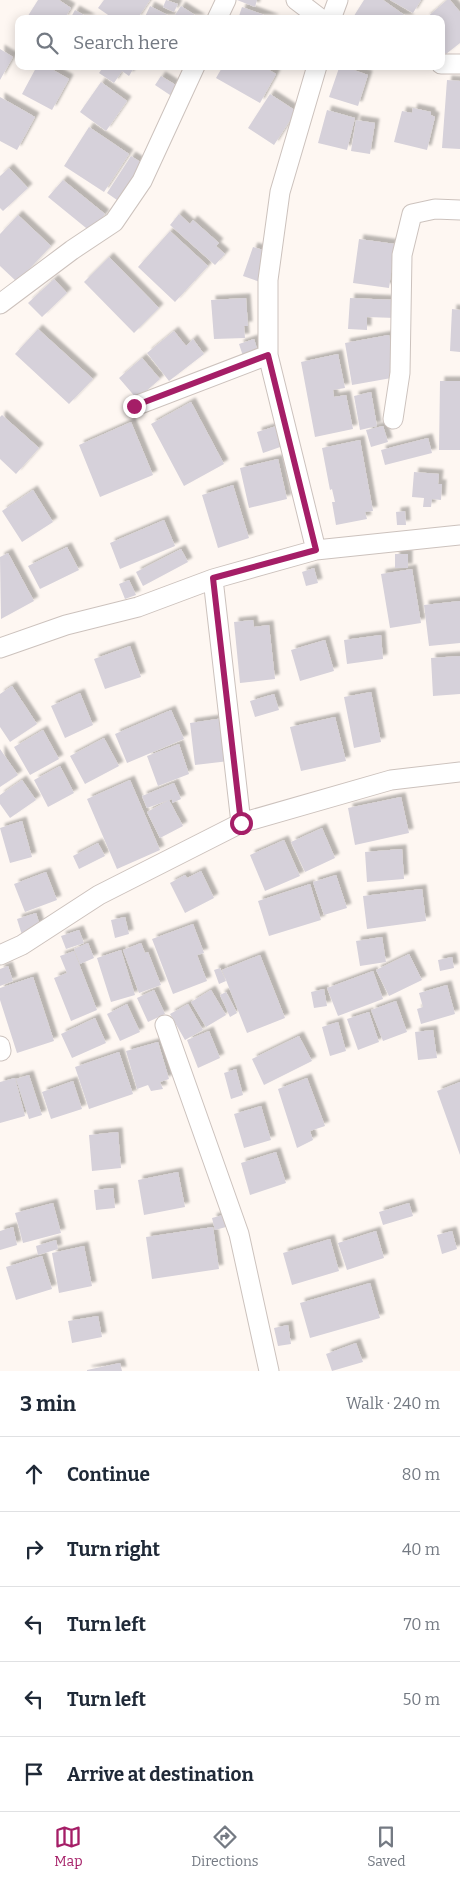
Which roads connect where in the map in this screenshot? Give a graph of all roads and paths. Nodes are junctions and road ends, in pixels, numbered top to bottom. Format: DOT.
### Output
graph roads {
  1 [pos="226,0"];
  2 [pos="296,0"];
  3 [pos="338,0"];
  4 [pos="219,15"];
  5 [pos="316,15"];
  6 [pos="332,15"];
  7 [pos="445,64"];
  8 [pos="460,64"];
  9 [pos="193,70"];
  10 [pos="315,70"];
  11 [pos="460,210"];
  12 [pos="0,304"];
  13 [pos="268,355"];
  14 [pos="134,406"];
  15 [pos="393,419"];
  16 [pos="460,535"];
  17 [pos="316,550"];
  18 [pos="213,578"];
  19 [pos="0,648"];
  20 [pos="460,772"];
  21 [pos="241,823"];
  22 [pos="0,955"];
  23 [pos="165,1025"];
  24 [pos="269,1371"];
  1 -- 4 [label="street"];
  2 -- 5 [label="street"];
  3 -- 6 [label="street"];
  7 -- 8 [label="street"];
  9 -- 12 [label="street"];
  10 -- 13 [label="street"];
  11 -- 15 [label="street"];
  13 -- 14 [label="street"];
  13 -- 17 [label="street"];
  16 -- 17 [label="street"];
  17 -- 18 [label="street"];
  18 -- 19 [label="street"];
  18 -- 21 [label="street"];
  20 -- 21 [label="street"];
  21 -- 22 [label="street"];
  23 -- 24 [label="street"];
}
